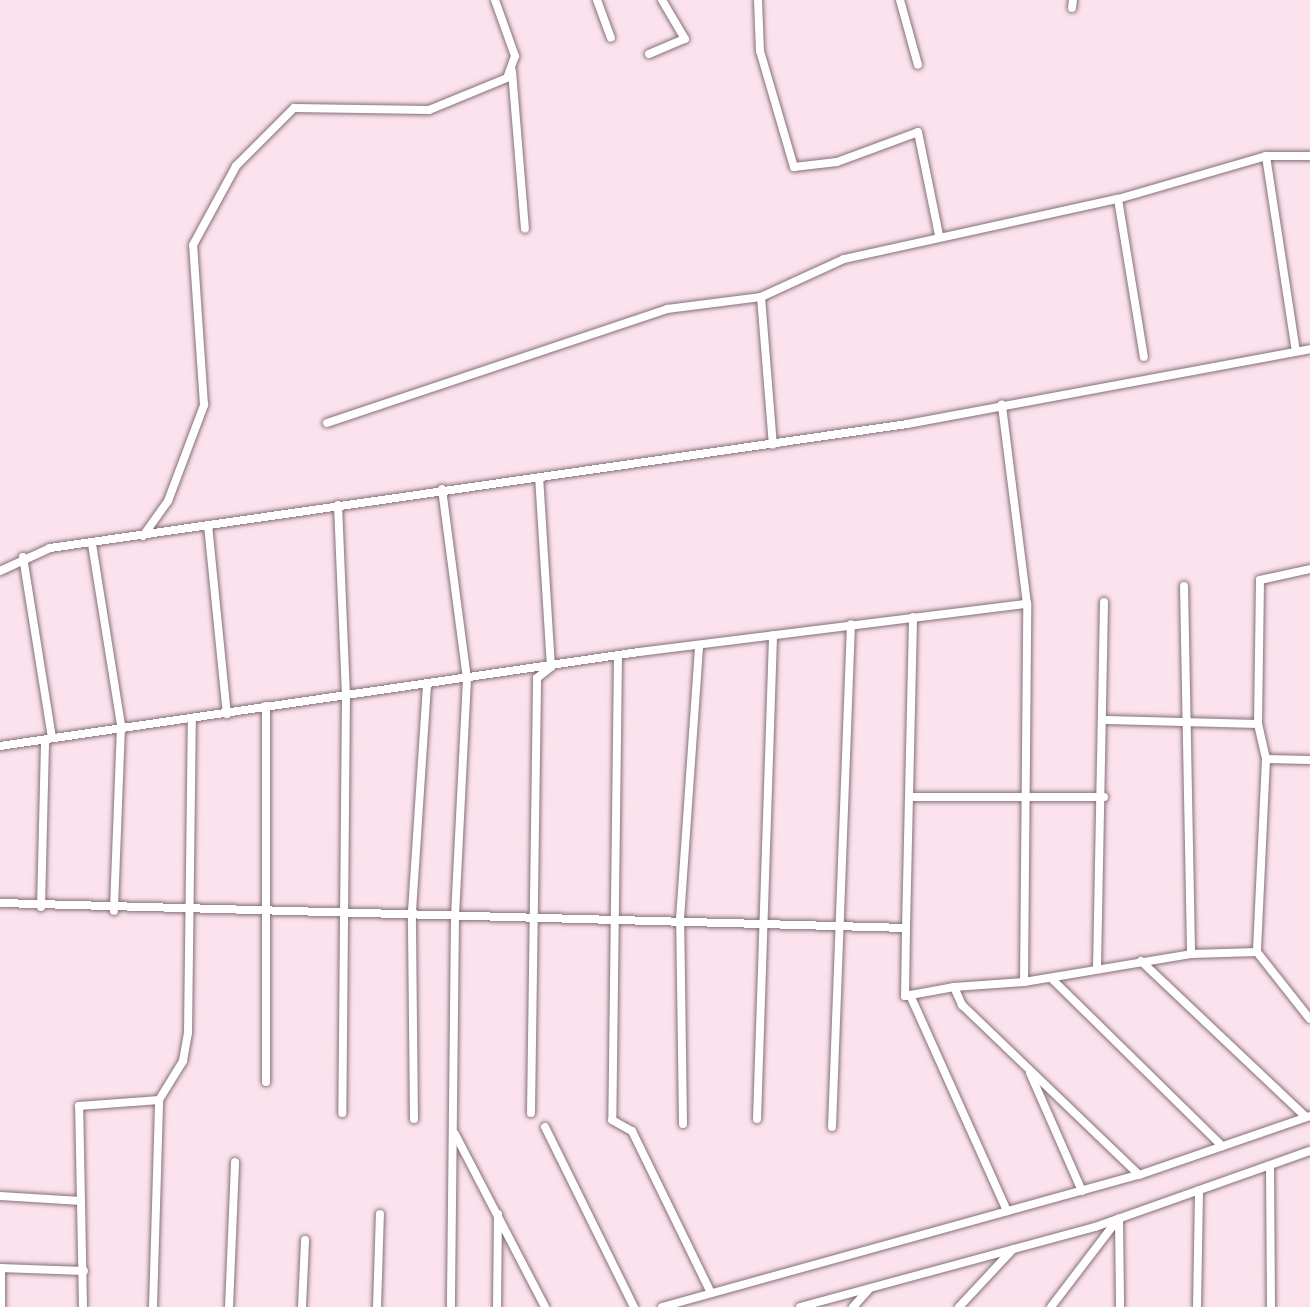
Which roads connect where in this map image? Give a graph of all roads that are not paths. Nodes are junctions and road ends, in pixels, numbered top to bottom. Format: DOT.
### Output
graph roads {
  1 [pos="495,0"];
  2 [pos="597,0"];
  3 [pos="662,0"];
  4 [pos="758,0"];
  5 [pos="900,0"];
  6 [pos="611,38"];
  7 [pos="649,54"];
  8 [pos="918,65"];
  9 [pos="512,66"];
  10 [pos="1266,156"];
  11 [pos="1310,156"];
  12 [pos="1118,199"];
  13 [pos="525,228"];
  14 [pos="939,235"];
  15 [pos="761,297"];
  16 [pos="1310,349"];
  17 [pos="1296,351"];
  18 [pos="1144,357"];
  19 [pos="1002,405"];
  20 [pos="327,423"];
  21 [pos="773,445"];
  22 [pos="539,478"];
  23 [pos="442,489"];
  24 [pos="338,505"];
  25 [pos="208,525"];
  26 [pos="143,536"];
  27 [pos="92,544"];
  28 [pos="23,557"];
  29 [pos="1310,569"];
  30 [pos="0,571"];
  31 [pos="1184,586"];
  32 [pos="1104,602"];
  33 [pos="1027,604"];
  34 [pos="913,617"];
  35 [pos="851,624"];
  36 [pos="773,635"];
  37 [pos="699,646"];
  38 [pos="618,655"];
  39 [pos="551,667"];
  40 [pos="467,679"];
  41 [pos="427,685"];
  42 [pos="346,693"];
  43 [pos="266,706"];
  44 [pos="227,714"];
  45 [pos="192,718"];
  46 [pos="1107,720"];
  47 [pos="1258,724"];
  48 [pos="1184,725"];
  49 [pos="121,726"];
  50 [pos="48,739"];
  51 [pos="0,746"];
  52 [pos="1266,759"];
  53 [pos="1310,760"];
  54 [pos="909,797"];
  55 [pos="1104,797"];
  56 [pos="1029,801"];
  57 [pos="0,903"];
  58 [pos="271,906"];
  59 [pos="41,907"];
  60 [pos="345,909"];
  61 [pos="189,910"];
  62 [pos="114,911"];
  63 [pos="412,911"];
  64 [pos="455,916"];
  65 [pos="530,916"];
  66 [pos="680,919"];
  67 [pos="611,920"];
  68 [pos="760,922"];
  69 [pos="841,927"];
  70 [pos="906,928"];
  71 [pos="1257,952"];
  72 [pos="1191,954"];
  73 [pos="1141,961"];
  74 [pos="1097,968"];
  75 [pos="1051,978"];
  76 [pos="1024,982"];
  77 [pos="954,987"];
  78 [pos="910,995"];
  79 [pos="1310,1019"];
  80 [pos="1028,1069"];
  81 [pos="266,1082"];
  82 [pos="159,1100"];
  83 [pos="342,1113"];
  84 [pos="531,1113"];
  85 [pos="1308,1116"];
  86 [pos="414,1119"];
  87 [pos="757,1119"];
  88 [pos="683,1124"];
  89 [pos="545,1127"];
  90 [pos="832,1127"];
  91 [pos="454,1133"];
  92 [pos="1222,1146"];
  93 [pos="1310,1151"];
  94 [pos="235,1162"];
  95 [pos="1270,1165"];
  96 [pos="1139,1175"];
  97 [pos="1199,1190"];
  98 [pos="1082,1191"];
  99 [pos="0,1196"];
  100 [pos="81,1201"];
  101 [pos="1007,1211"];
  102 [pos="380,1214"];
  103 [pos="498,1214"];
  104 [pos="1119,1218"];
  105 [pos="305,1240"];
  106 [pos="1014,1249"];
  107 [pos="0,1268"];
  108 [pos="84,1271"];
  109 [pos="871,1288"];
  110 [pos="711,1293"];
  111 [pos="1,1307"];
  112 [pos="83,1307"];
  113 [pos="153,1307"];
  114 [pos="229,1307"];
  115 [pos="302,1307"];
  116 [pos="377,1307"];
  117 [pos="451,1307"];
  118 [pos="497,1307"];
  119 [pos="545,1307"];
  120 [pos="634,1307"];
  121 [pos="662,1307"];
  122 [pos="800,1307"];
  123 [pos="853,1307"];
  124 [pos="959,1307"];
  125 [pos="1051,1307"];
  126 [pos="1120,1307"];
  127 [pos="1197,1307"];
  128 [pos="1271,1307"];
  1 -- 9 [label="street"];
  2 -- 6 [label="street"];
  3 -- 7 [label="street"];
  4 -- 14 [label="street"];
  5 -- 8 [label="street"];
  9 -- 13 [label="street"];
  9 -- 26 [label="street"];
  10 -- 11 [label="street"];
  10 -- 12 [label="street"];
  10 -- 17 [label="street"];
  12 -- 14 [label="street"];
  12 -- 18 [label="street"];
  14 -- 15 [label="street"];
  15 -- 20 [label="street"];
  15 -- 21 [label="street"];
  16 -- 17 [label="street"];
  17 -- 19 [label="street"];
  19 -- 21 [label="street"];
  19 -- 33 [label="street"];
  21 -- 22 [label="street"];
  22 -- 23 [label="street"];
  22 -- 39 [label="street"];
  23 -- 24 [label="street"];
  23 -- 40 [label="street"];
  24 -- 25 [label="street"];
  24 -- 42 [label="street"];
  25 -- 26 [label="street"];
  25 -- 44 [label="street"];
  26 -- 27 [label="street"];
  27 -- 28 [label="street"];
  27 -- 49 [label="street"];
  28 -- 30 [label="street"];
  28 -- 50 [label="street"];
  29 -- 47 [label="street"];
  31 -- 48 [label="street"];
  32 -- 46 [label="street"];
  33 -- 34 [label="street"];
  33 -- 56 [label="street"];
  34 -- 35 [label="street"];
  34 -- 54 [label="street"];
  35 -- 36 [label="street"];
  35 -- 69 [label="street"];
  36 -- 37 [label="street"];
  36 -- 68 [label="street"];
  37 -- 38 [label="street"];
  37 -- 66 [label="street"];
  38 -- 39 [label="street"];
  38 -- 67 [label="street"];
  39 -- 40 [label="street"];
  39 -- 65 [label="street"];
  40 -- 41 [label="street"];
  40 -- 64 [label="street"];
  41 -- 42 [label="street"];
  41 -- 63 [label="street"];
  42 -- 43 [label="street"];
  42 -- 60 [label="street"];
  43 -- 44 [label="street"];
  43 -- 58 [label="street"];
  44 -- 45 [label="street"];
  45 -- 49 [label="street"];
  45 -- 61 [label="street"];
  46 -- 48 [label="street"];
  46 -- 55 [label="street"];
  47 -- 48 [label="street"];
  47 -- 52 [label="street"];
  48 -- 72 [label="street"];
  49 -- 50 [label="street"];
  49 -- 62 [label="street"];
  50 -- 51 [label="street"];
  50 -- 59 [label="street"];
  52 -- 53 [label="street"];
  52 -- 71 [label="street"];
  54 -- 56 [label="street"];
  54 -- 70 [label="street"];
  55 -- 56 [label="street"];
  55 -- 74 [label="street"];
  56 -- 76 [label="street"];
  57 -- 59 [label="street"];
  58 -- 60 [label="street"];
  58 -- 61 [label="street"];
  58 -- 81 [label="street"];
  59 -- 62 [label="street"];
  60 -- 63 [label="street"];
  60 -- 83 [label="street"];
  61 -- 62 [label="street"];
  61 -- 82 [label="street"];
  63 -- 64 [label="street"];
  63 -- 86 [label="street"];
  64 -- 65 [label="street"];
  64 -- 91 [label="street"];
  65 -- 67 [label="street"];
  65 -- 84 [label="street"];
  66 -- 67 [label="street"];
  66 -- 68 [label="street"];
  66 -- 88 [label="street"];
  67 -- 110 [label="street"];
  68 -- 69 [label="street"];
  68 -- 87 [label="street"];
  69 -- 70 [label="street"];
  69 -- 90 [label="street"];
  70 -- 78 [label="street"];
  71 -- 72 [label="street"];
  71 -- 79 [label="street"];
  72 -- 73 [label="street"];
  73 -- 74 [label="street"];
  73 -- 85 [label="street"];
  74 -- 75 [label="street"];
  75 -- 76 [label="street"];
  75 -- 92 [label="street"];
  76 -- 77 [label="street"];
  77 -- 78 [label="street"];
  77 -- 80 [label="street"];
  78 -- 101 [label="street"];
  80 -- 96 [label="street"];
  80 -- 98 [label="street"];
  82 -- 100 [label="street"];
  82 -- 113 [label="street"];
  85 -- 92 [label="street"];
  89 -- 120 [label="street"];
  91 -- 103 [label="street"];
  91 -- 117 [label="street"];
  92 -- 96 [label="street"];
  93 -- 95 [label="street"];
  94 -- 114 [label="street"];
  95 -- 97 [label="street"];
  95 -- 128 [label="street"];
  96 -- 98 [label="street"];
  97 -- 104 [label="street"];
  97 -- 127 [label="street"];
  98 -- 101 [label="street"];
  99 -- 100 [label="street"];
  100 -- 108 [label="street"];
  101 -- 110 [label="street"];
  102 -- 116 [label="street"];
  103 -- 118 [label="street"];
  103 -- 119 [label="street"];
  104 -- 106 [label="street"];
  104 -- 125 [label="street"];
  104 -- 126 [label="street"];
  105 -- 115 [label="street"];
  106 -- 109 [label="street"];
  106 -- 124 [label="street"];
  107 -- 108 [label="street"];
  107 -- 111 [label="street"];
  108 -- 112 [label="street"];
  109 -- 122 [label="street"];
  109 -- 123 [label="street"];
  110 -- 121 [label="street"];
}
